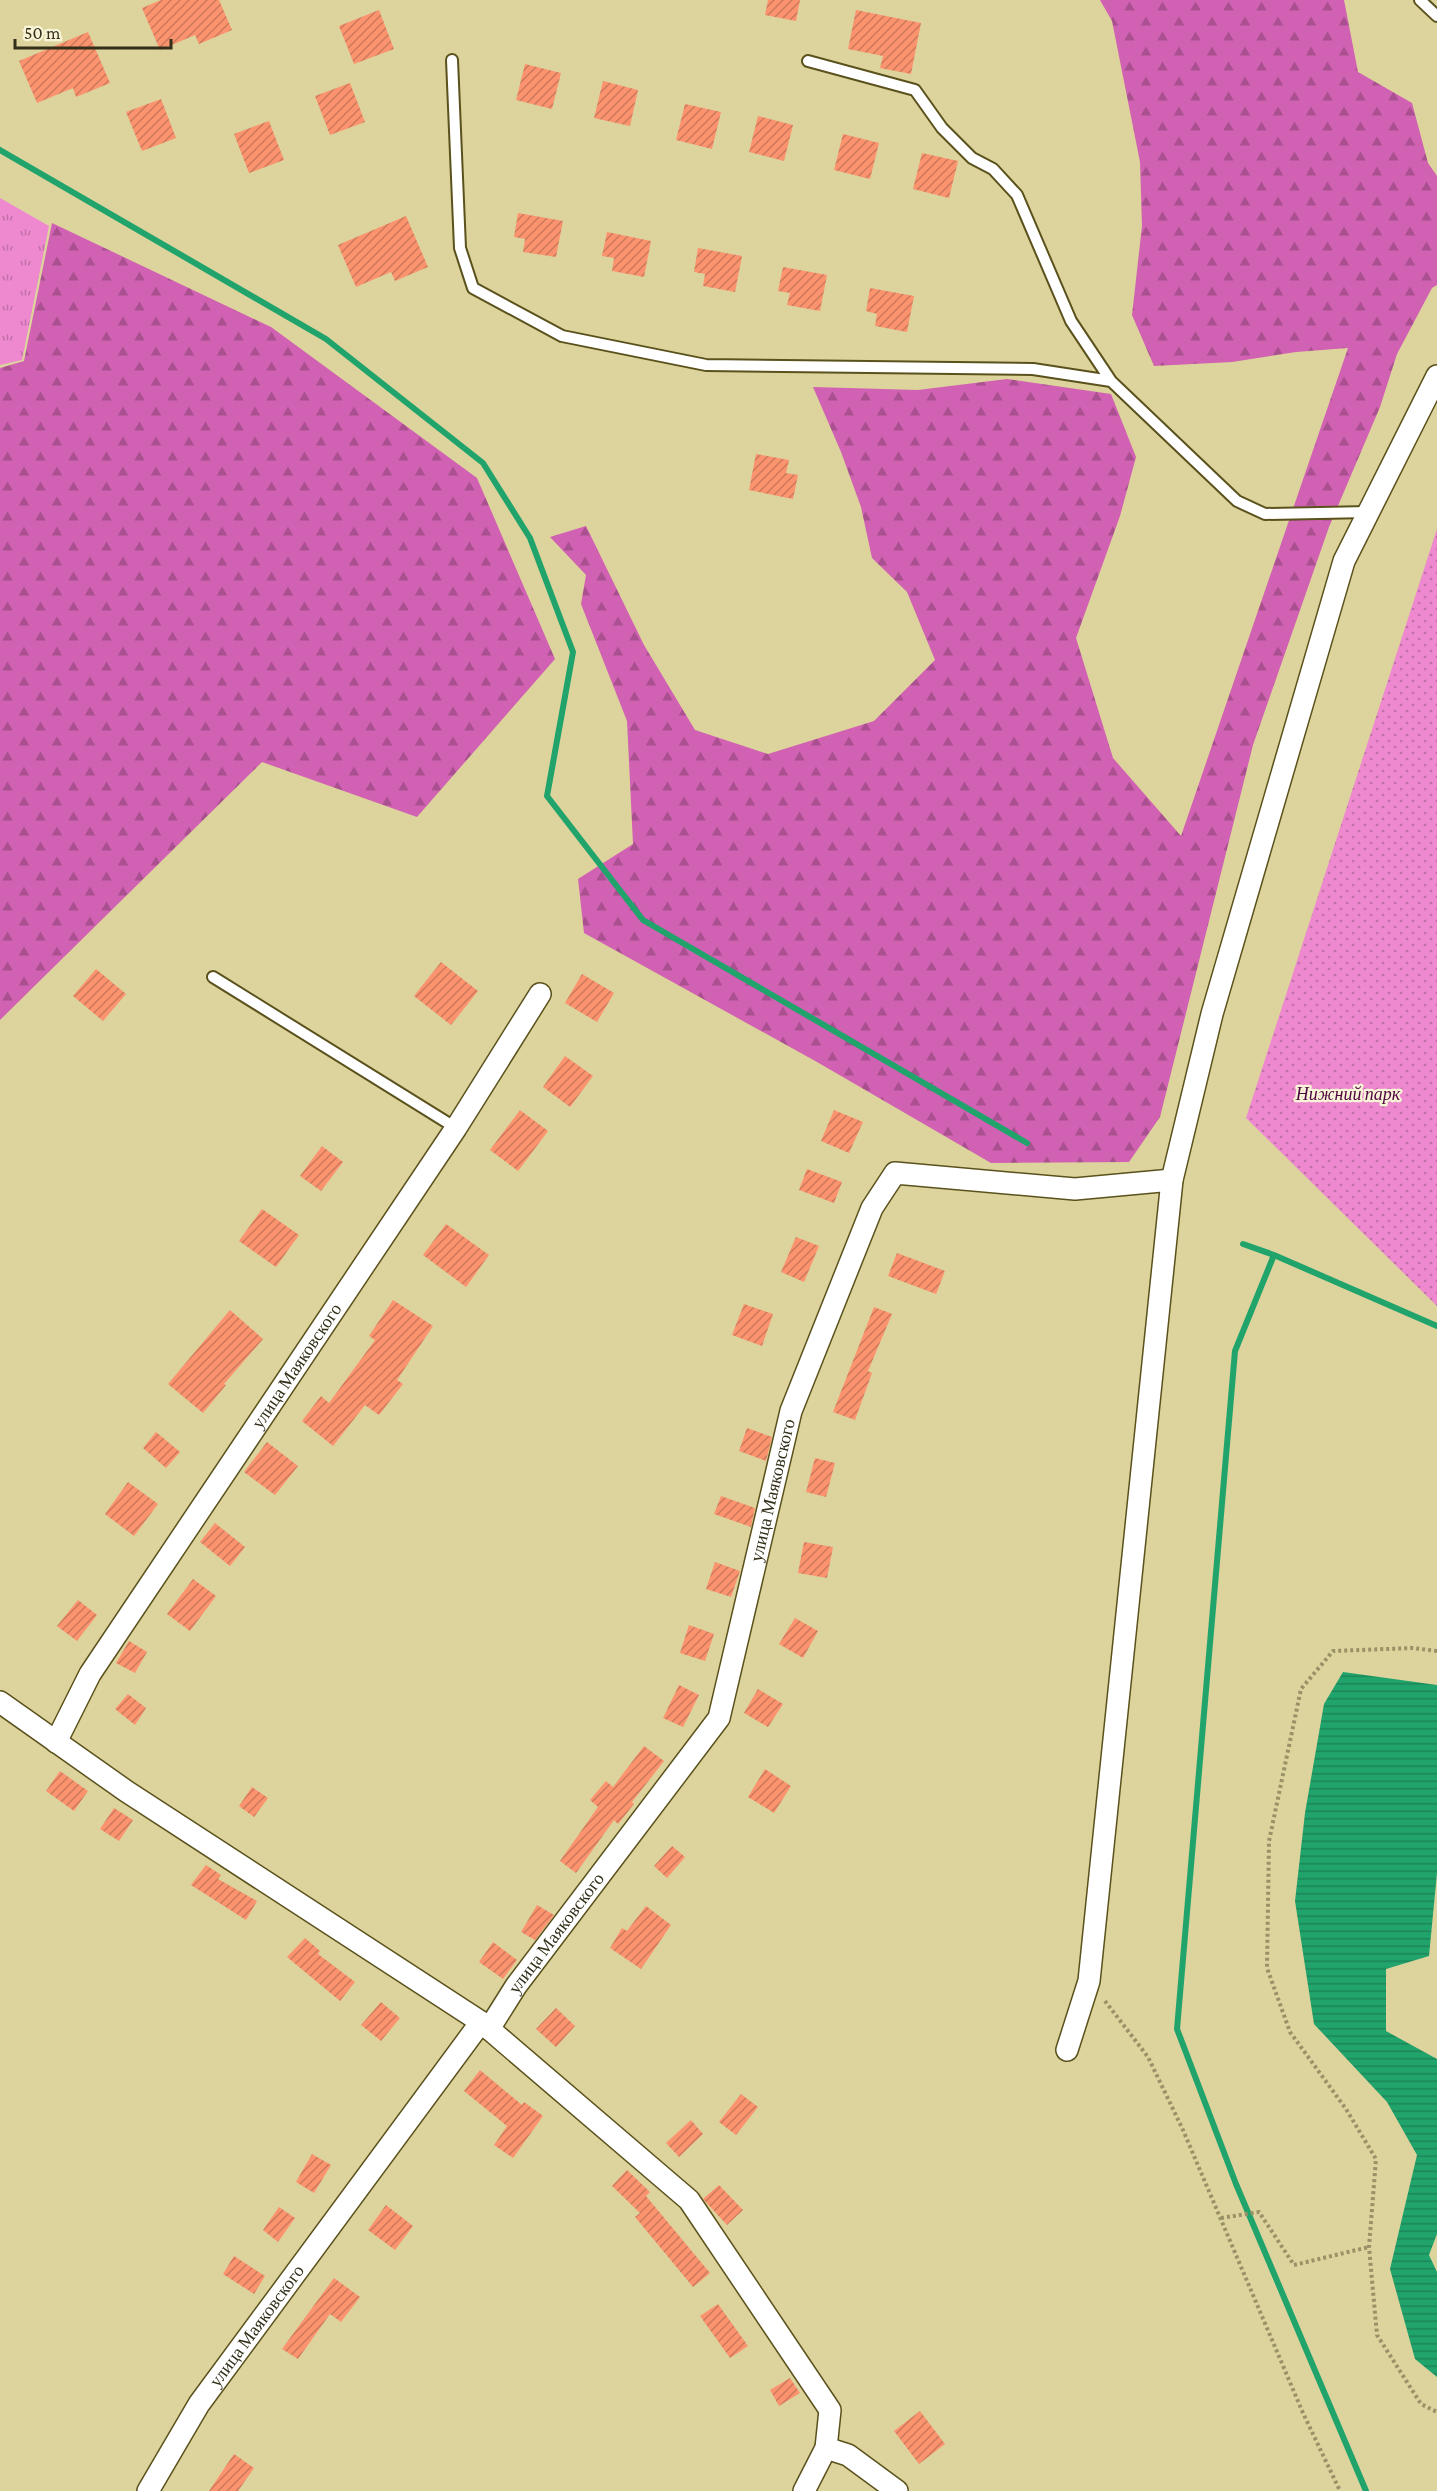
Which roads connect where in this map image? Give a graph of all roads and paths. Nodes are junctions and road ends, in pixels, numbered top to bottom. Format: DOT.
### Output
graph roads {
  1 [pos="1420,0"];
  2 [pos="1437,16"];
  3 [pos="452,60"];
  4 [pos="808,61"];
  5 [pos="1437,376"];
  6 [pos="1111,381"];
  7 [pos="1369,512"];
  8 [pos="213,977"];
  9 [pos="540,993"];
  10 [pos="456,1128"];
  11 [pos="1172,1180"];
  12 [pos="1437,1651"];
  13 [pos="0,1702"];
  14 [pos="56,1742"];
  15 [pos="1089,1981"];
  16 [pos="485,2026"];
  17 [pos="1067,2050"];
  18 [pos="1221,2218"];
  19 [pos="1369,2247"];
  20 [pos="1437,2412"];
  21 [pos="826,2448"];
  22 [pos="148,2491"];
  23 [pos="804,2491"];
  24 [pos="897,2491"];
  25 [pos="1340,2491"];
  1 -- 2 [label="lane"];
  3 -- 6 [label="lane"];
  4 -- 6 [label="lane"];
  5 -- 7 [label="street"];
  6 -- 7 [label="lane"];
  7 -- 11 [label="street"];
  8 -- 10 [label="lane"];
  9 -- 10 [label="street, улица Маяковского"];
  10 -- 14 [label="street, улица Маяковского"];
  11 -- 15 [label="street"];
  11 -- 16 [label="street, улица Маяковского"];
  12 -- 19 [label="path"];
  13 -- 14 [label="street"];
  14 -- 16 [label="street"];
  15 -- 17 [label="street"];
  15 -- 18 [label="path"];
  16 -- 21 [label="street"];
  16 -- 22 [label="street, улица Маяковского"];
  18 -- 19 [label="path"];
  18 -- 25 [label="path"];
  19 -- 20 [label="path"];
  21 -- 23 [label="street"];
  21 -- 24 [label="street"];
}
